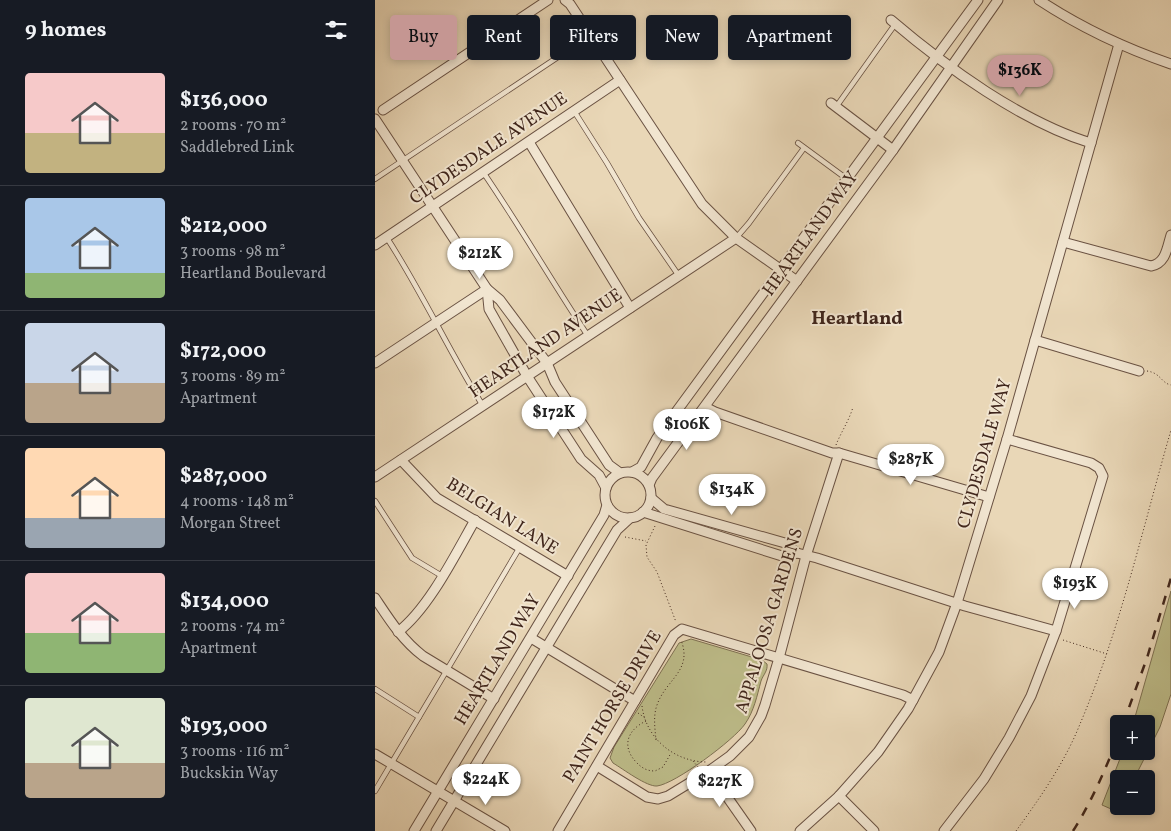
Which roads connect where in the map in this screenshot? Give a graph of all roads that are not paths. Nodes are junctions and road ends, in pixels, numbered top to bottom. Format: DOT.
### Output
graph roads {
  1 [pos="549,0"];
  2 [pos="565,0"];
  3 [pos="978,0"];
  4 [pos="998,0"];
  5 [pos="1039,0"];
  6 [pos="577,15"];
  7 [pos="894,22"];
  8 [pos="1119,44"];
  9 [pos="553,60"];
  10 [pos="607,60"];
  11 [pos="944,61"];
  12 [pos="1171,64"];
  13 [pos="620,80"];
  14 [pos="833,105"];
  15 [pos="379,110"];
  16 [pos="574,111"];
  17 [pos="377,122"];
  18 [pos="877,138"];
  19 [pos="529,142"];
  20 [pos="798,143"];
  21 [pos="1091,143"];
  22 [pos="804,148"];
  23 [pos="893,150"];
  24 [pos="403,160"];
  25 [pos="483,172"];
  26 [pos="375,179"];
  27 [pos="847,179"];
  28 [pos="434,206"];
  29 [pos="1171,235"];
  30 [pos="387,237"];
  31 [pos="735,238"];
  32 [pos="1063,242"];
  33 [pos="375,245"];
  34 [pos="781,270"];
  35 [pos="679,276"];
  36 [pos="797,281"];
  37 [pos="487,289"];
  38 [pos="630,308"];
  39 [pos="436,323"];
  40 [pos="588,336"];
  41 [pos="1035,340"];
  42 [pos="547,363"];
  43 [pos="375,364"];
  44 [pos="1139,371"];
  45 [pos="527,376"];
  46 [pos="483,406"];
  47 [pos="705,407"];
  48 [pos="1007,439"];
  49 [pos="835,453"];
  50 [pos="401,460"];
  51 [pos="632,472"];
  52 [pos="620,473"];
  53 [pos="375,477"];
  54 [pos="649,485"];
  55 [pos="606,488"];
  56 [pos="989,496"];
  57 [pos="651,498"];
  58 [pos="375,501"];
  59 [pos="607,505"];
  60 [pos="643,512"];
  61 [pos="630,518"];
  62 [pos="475,520"];
  63 [pos="520,547"];
  64 [pos="802,555"];
  65 [pos="442,576"];
  66 [pos="568,576"];
  67 [pos="375,598"];
  68 [pos="957,603"];
  69 [pos="1056,631"];
  70 [pos="398,632"];
  71 [pos="531,638"];
  72 [pos="546,648"];
  73 [pos="779,658"];
  74 [pos="447,671"];
  75 [pos="375,688"];
  76 [pos="494,700"];
  77 [pos="913,700"];
  78 [pos="639,702"];
  79 [pos="419,717"];
  80 [pos="375,754"];
  81 [pos="391,763"];
  82 [pos="597,766"];
  83 [pos="709,772"];
  84 [pos="375,791"];
  85 [pos="438,791"];
  86 [pos="839,796"];
  87 [pos="454,801"];
  88 [pos="414,831"];
  89 [pos="437,831"];
  90 [pos="505,831"];
  91 [pos="558,831"];
  92 [pos="751,831"];
  93 [pos="800,831"];
  94 [pos="874,831"];
  95 [pos="944,831"];
  1 -- 15 [label="street"];
  2 -- 6 [label="street"];
  3 -- 11 [label="street, HEARTLAND WAY"];
  4 -- 11 [label="street, HEARTLAND WAY"];
  5 -- 8 [label="street"];
  7 -- 11 [label="street"];
  7 -- 14 [label="lane"];
  8 -- 12 [label="street"];
  8 -- 21 [label="street, CLYDESDALE WAY"];
  9 -- 24 [label="lane"];
  10 -- 13 [label="street"];
  11 -- 18 [label="street, HEARTLAND WAY"];
  11 -- 21 [label="street"];
  11 -- 23 [label="street, HEARTLAND WAY"];
  13 -- 16 [label="street, CLYDESDALE AVENUE"];
  13 -- 31 [label="street"];
  14 -- 18 [label="street"];
  15 -- 17 [label="street"];
  16 -- 19 [label="street, CLYDESDALE AVENUE"];
  16 -- 35 [label="lane"];
  17 -- 24 [label="street"];
  18 -- 23 [label="street"];
  18 -- 27 [label="street, HEARTLAND WAY"];
  19 -- 25 [label="street, CLYDESDALE AVENUE"];
  19 -- 38 [label="street"];
  20 -- 22 [label="lane"];
  21 -- 32 [label="street, CLYDESDALE WAY"];
  22 -- 27 [label="lane"];
  22 -- 31 [label="lane"];
  23 -- 36 [label="street, HEARTLAND WAY"];
  24 -- 26 [label="lane"];
  24 -- 28 [label="street"];
  25 -- 28 [label="street, CLYDESDALE AVENUE"];
  25 -- 40 [label="lane"];
  27 -- 34 [label="street, HEARTLAND WAY"];
  28 -- 30 [label="street, CLYDESDALE AVENUE"];
  28 -- 37 [label="street"];
  29 -- 32 [label="street"];
  30 -- 33 [label="street, CLYDESDALE AVENUE"];
  30 -- 39 [label="lane"];
  31 -- 34 [label="street"];
  31 -- 35 [label="street, HEARTLAND AVENUE"];
  32 -- 41 [label="street, CLYDESDALE WAY"];
  34 -- 36 [label="street"];
  34 -- 51 [label="street, HEARTLAND WAY"];
  35 -- 38 [label="street, HEARTLAND AVENUE"];
  36 -- 47 [label="street, HEARTLAND WAY"];
  37 -- 39 [label="street"];
  37 -- 42 [label="street"];
  37 -- 45 [label="street"];
  38 -- 40 [label="street, HEARTLAND AVENUE"];
  39 -- 43 [label="street"];
  39 -- 46 [label="lane"];
  40 -- 42 [label="street, HEARTLAND AVENUE"];
  41 -- 44 [label="street"];
  41 -- 48 [label="street, CLYDESDALE WAY"];
  42 -- 45 [label="street, HEARTLAND AVENUE"];
  42 -- 52 [label="street"];
  45 -- 46 [label="street, HEARTLAND AVENUE"];
  45 -- 55 [label="street"];
  46 -- 50 [label="street, HEARTLAND AVENUE"];
  47 -- 49 [label="street"];
  47 -- 54 [label="street, HEARTLAND WAY"];
  48 -- 56 [label="street, CLYDESDALE WAY"];
  48 -- 69 [label="street"];
  49 -- 56 [label="street"];
  49 -- 64 [label="street, APPALOOSA GARDENS"];
  50 -- 53 [label="street, HEARTLAND AVENUE"];
  50 -- 62 [label="street, BELGIAN LANE"];
  51 -- 52 [label="street"];
  51 -- 54 [label="street"];
  52 -- 55 [label="street"];
  54 -- 57 [label="street"];
  55 -- 59 [label="street"];
  56 -- 68 [label="street, CLYDESDALE WAY"];
  57 -- 60 [label="street"];
  57 -- 64 [label="street"];
  58 -- 65 [label="lane"];
  59 -- 61 [label="street"];
  59 -- 66 [label="street, HEARTLAND WAY"];
  60 -- 61 [label="street"];
  60 -- 64 [label="street"];
  61 -- 72 [label="street, HEARTLAND WAY"];
  62 -- 63 [label="street, BELGIAN LANE"];
  62 -- 65 [label="street"];
  63 -- 66 [label="street, BELGIAN LANE"];
  63 -- 74 [label="lane"];
  64 -- 68 [label="street"];
  64 -- 73 [label="street, APPALOOSA GARDENS"];
  65 -- 70 [label="street"];
  66 -- 71 [label="street, HEARTLAND WAY"];
  67 -- 70 [label="street"];
  68 -- 69 [label="street"];
  68 -- 77 [label="street, CLYDESDALE WAY"];
  69 -- 95 [label="street"];
  70 -- 74 [label="street"];
  71 -- 72 [label="street"];
  71 -- 76 [label="street, HEARTLAND WAY"];
  72 -- 78 [label="street"];
  72 -- 87 [label="street, HEARTLAND WAY"];
  73 -- 77 [label="street, PAINT HORSE DRIVE"];
  73 -- 78 [label="street, PAINT HORSE DRIVE"];
  73 -- 83 [label="street, APPALOOSA GARDENS"];
  74 -- 76 [label="street"];
  74 -- 79 [label="lane"];
  75 -- 79 [label="lane"];
  76 -- 85 [label="street, HEARTLAND WAY"];
  77 -- 86 [label="street, CLYDESDALE WAY"];
  78 -- 82 [label="street, PAINT HORSE DRIVE"];
  79 -- 81 [label="lane"];
  80 -- 81 [label="street"];
  81 -- 84 [label="lane"];
  81 -- 85 [label="street"];
  82 -- 83 [label="street, APPALOOSA GARDENS"];
  82 -- 91 [label="street, PAINT HORSE DRIVE"];
  83 -- 92 [label="street"];
  85 -- 87 [label="street"];
  85 -- 88 [label="street, HEARTLAND WAY"];
  86 -- 93 [label="street, CLYDESDALE WAY"];
  86 -- 94 [label="street"];
  87 -- 89 [label="street, HEARTLAND WAY"];
  87 -- 90 [label="street"];
}
